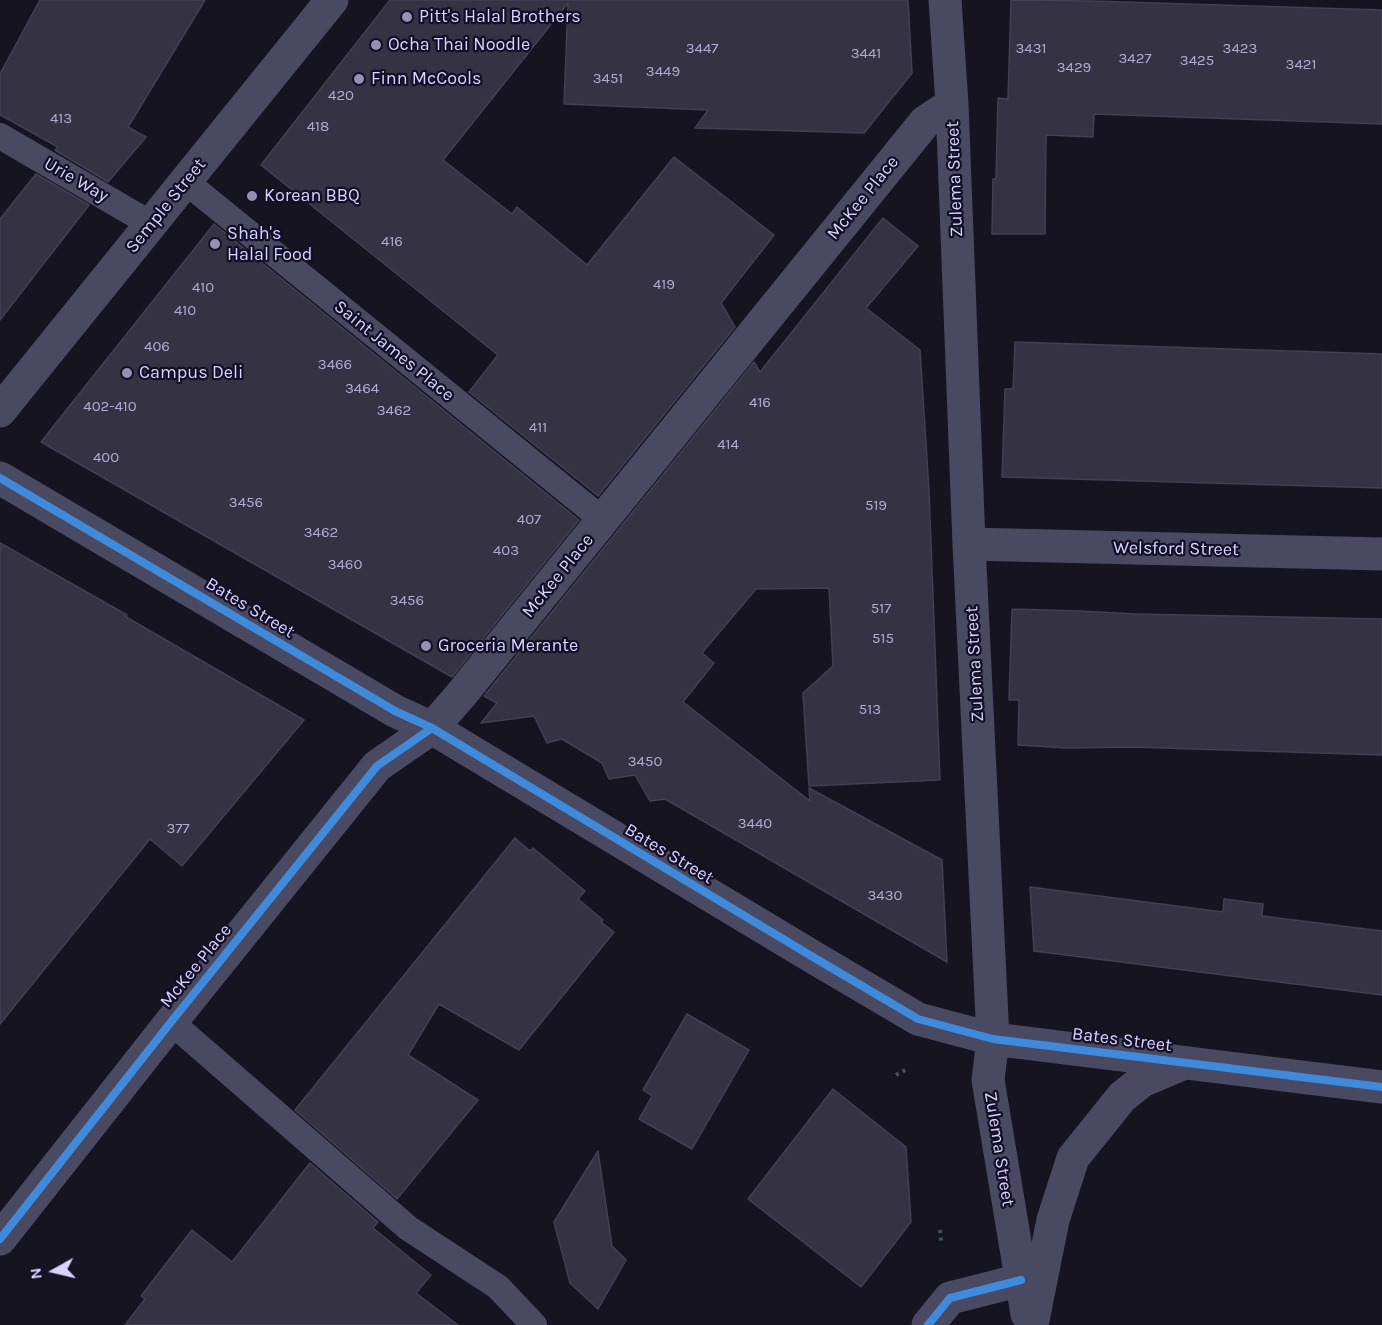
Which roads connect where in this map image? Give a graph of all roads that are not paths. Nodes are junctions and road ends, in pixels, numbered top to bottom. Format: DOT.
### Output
graph roads {
  1 [pos="332,0"];
  2 [pos="945,0"];
  3 [pos="952,104"];
  4 [pos="0,136"];
  5 [pos="186,182"];
  6 [pos="151,224"];
  7 [pos="0,411"];
  8 [pos="0,478"];
  9 [pos="603,520"];
  10 [pos="969,544"];
  11 [pos="1382,554"];
  12 [pos="432,728"];
  13 [pos="171,1022"];
  14 [pos="993,1039"];
  15 [pos="1184,1064"];
  16 [pos="1382,1087"];
  17 [pos="0,1239"];
  18 [pos="1021,1280"];
  19 [pos="534,1325"];
  20 [pos="928,1325"];
  21 [pos="1030,1325"];
  1 -- 5 [label="street, Semple Street"];
  2 -- 3 [label="street, Zulema Street"];
  3 -- 9 [label="street, McKee Place"];
  3 -- 10 [label="street, Zulema Street"];
  4 -- 6 [label="lane, Urie Way"];
  5 -- 6 [label="street, Semple Street"];
  5 -- 9 [label="lane, Saint James Place"];
  6 -- 7 [label="street, Semple Street"];
  8 -- 12 [label="street, Bates Street"];
  9 -- 12 [label="street, McKee Place"];
  10 -- 11 [label="street, Welsford Street"];
  10 -- 14 [label="street, Zulema Street"];
  12 -- 13 [label="street, McKee Place"];
  12 -- 14 [label="street, Bates Street"];
  13 -- 17 [label="street, McKee Place"];
  13 -- 19 [label="lane"];
  14 -- 15 [label="street, Bates Street"];
  14 -- 18 [label="street, Zulema Street"];
  15 -- 16 [label="street, Bates Street"];
  15 -- 21 [label="street"];
  18 -- 20 [label="street"];
  18 -- 21 [label="street, Zulema Street"];
}
